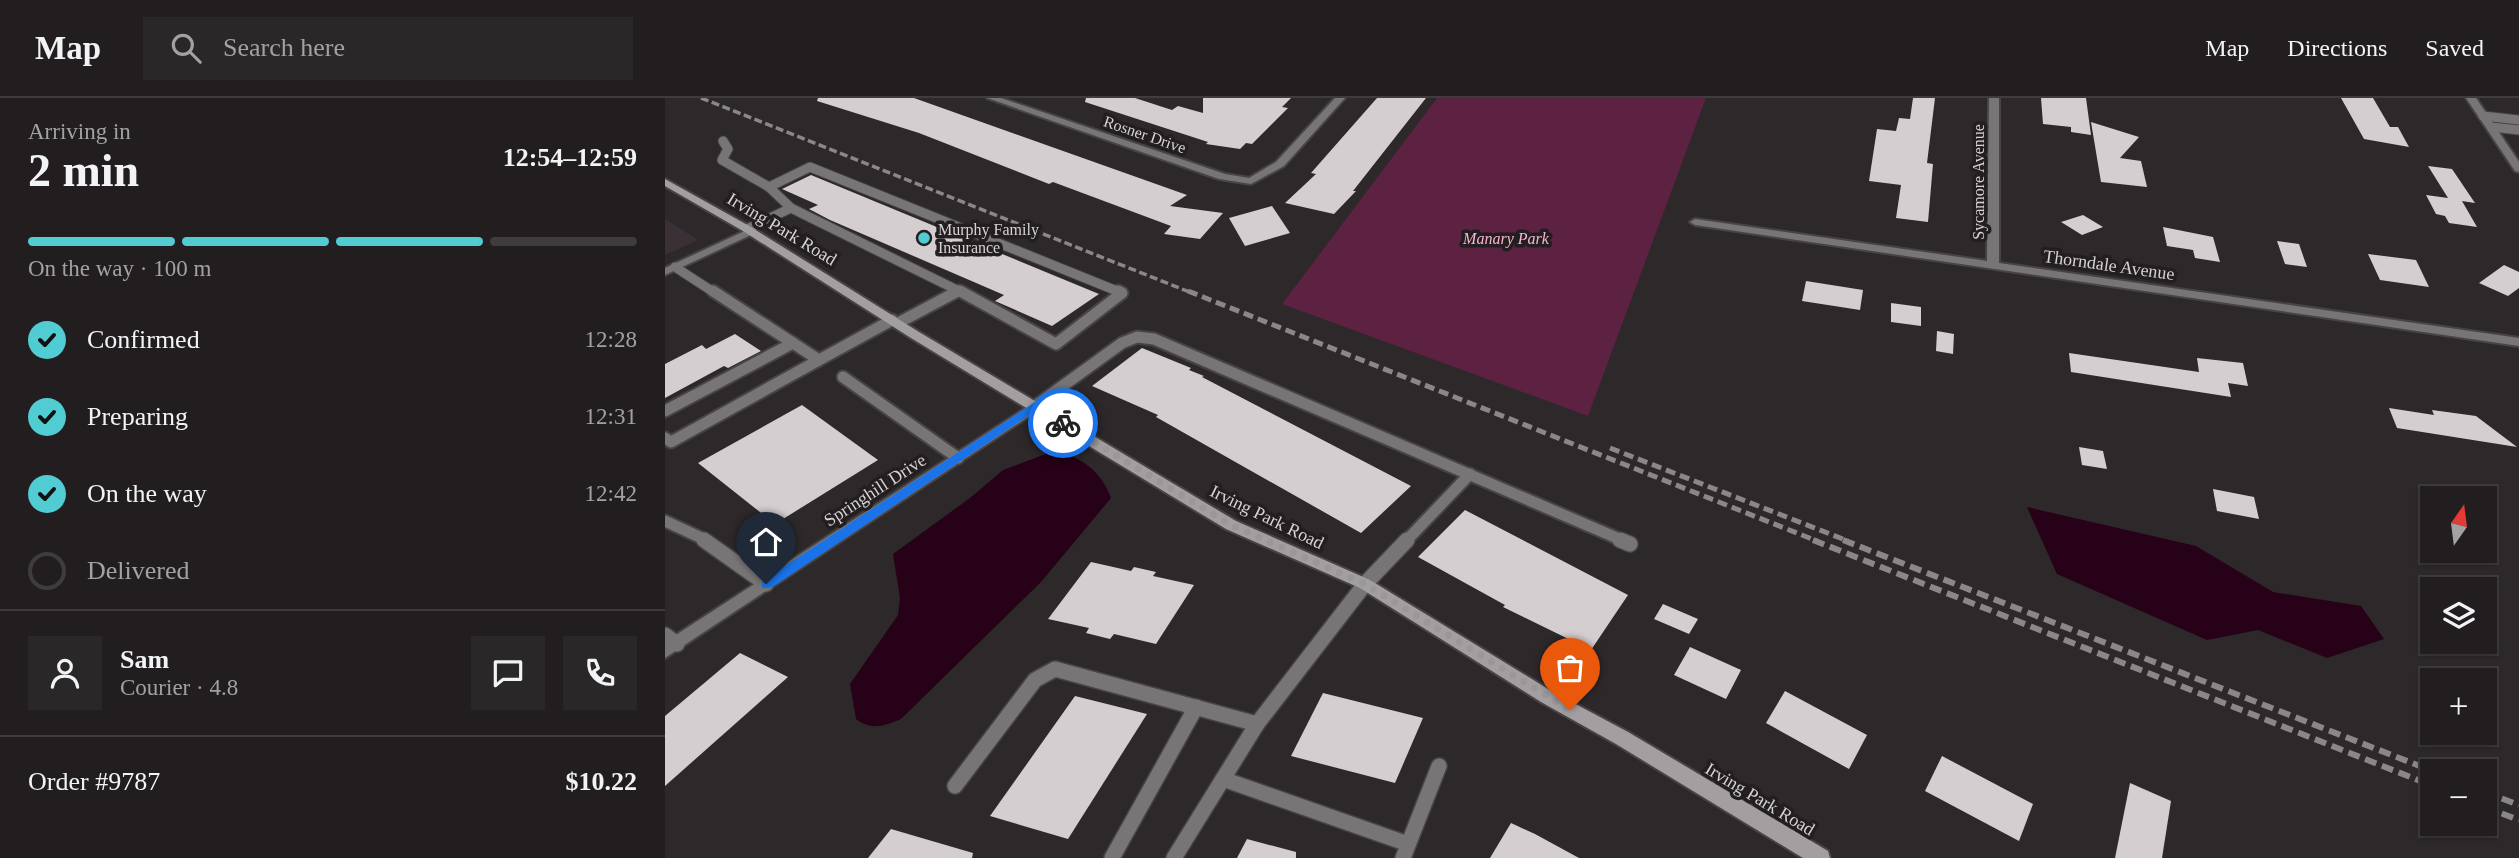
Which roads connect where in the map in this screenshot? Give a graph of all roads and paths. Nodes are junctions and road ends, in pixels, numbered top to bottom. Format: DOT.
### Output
graph roads {
  1 [pos="992,98"];
  2 [pos="1340,98"];
  3 [pos="1994,98"];
  4 [pos="2471,98"];
  5 [pos="2483,116"];
  6 [pos="2519,120"];
  7 [pos="2491,127"];
  8 [pos="2519,130"];
  9 [pos="723,141"];
  10 [pos="2519,169"];
  11 [pos="665,182"];
  12 [pos="769,187"];
  13 [pos="791,208"];
  14 [pos="1695,222"];
  15 [pos="749,230"];
  16 [pos="1993,266"];
  17 [pos="670,269"];
  18 [pos="959,291"];
  19 [pos="895,321"];
  20 [pos="2519,342"];
  21 [pos="793,343"];
  22 [pos="819,360"];
  23 [pos="843,377"];
  24 [pos="1035,406"];
  25 [pos="665,411"];
  26 [pos="665,438"];
  27 [pos="958,458"];
  28 [pos="1470,474"];
  29 [pos="665,520"];
  30 [pos="1630,544"];
  31 [pos="766,584"];
  32 [pos="1365,584"];
  33 [pos="669,643"];
  34 [pos="1196,707"];
  35 [pos="1257,724"];
  36 [pos="1439,766"];
  37 [pos="1223,779"];
  38 [pos="955,786"];
  39 [pos="1406,851"];
  40 [pos="1112,858"];
  41 [pos="1174,858"];
  42 [pos="1821,858"];
  1 -- 2 [label="street, Rosner Drive"];
  3 -- 16 [label="street, Sycamore Avenue"];
  4 -- 5 [label="street"];
  5 -- 6 [label="lane"];
  5 -- 7 [label="street"];
  7 -- 8 [label="lane"];
  7 -- 10 [label="street"];
  9 -- 12 [label="lane"];
  11 -- 15 [label="main road, Irving Park Road"];
  12 -- 13 [label="lane"];
  12 -- 18 [label="lane"];
  13 -- 15 [label="lane"];
  13 -- 18 [label="lane"];
  14 -- 16 [label="street, Thorndale Avenue"];
  15 -- 17 [label="street"];
  15 -- 19 [label="main road, Irving Park Road"];
  16 -- 20 [label="street, Thorndale Avenue"];
  17 -- 21 [label="lane"];
  18 -- 19 [label="lane"];
  19 -- 22 [label="lane"];
  19 -- 24 [label="main road, Irving Park Road"];
  21 -- 22 [label="lane"];
  21 -- 25 [label="lane"];
  22 -- 26 [label="lane"];
  23 -- 27 [label="lane"];
  24 -- 27 [label="street, Springhill Drive"];
  24 -- 28 [label="lane"];
  24 -- 32 [label="main road, Irving Park Road"];
  27 -- 31 [label="street, Springhill Drive"];
  28 -- 30 [label="lane"];
  28 -- 32 [label="lane"];
  29 -- 31 [label="lane"];
  31 -- 33 [label="street, Springhill Drive"];
  32 -- 35 [label="lane"];
  32 -- 42 [label="main road, Irving Park Road"];
  34 -- 35 [label="lane"];
  34 -- 38 [label="lane"];
  34 -- 40 [label="lane"];
  35 -- 37 [label="lane"];
  36 -- 39 [label="lane"];
  37 -- 39 [label="lane"];
  37 -- 41 [label="lane"];
}
